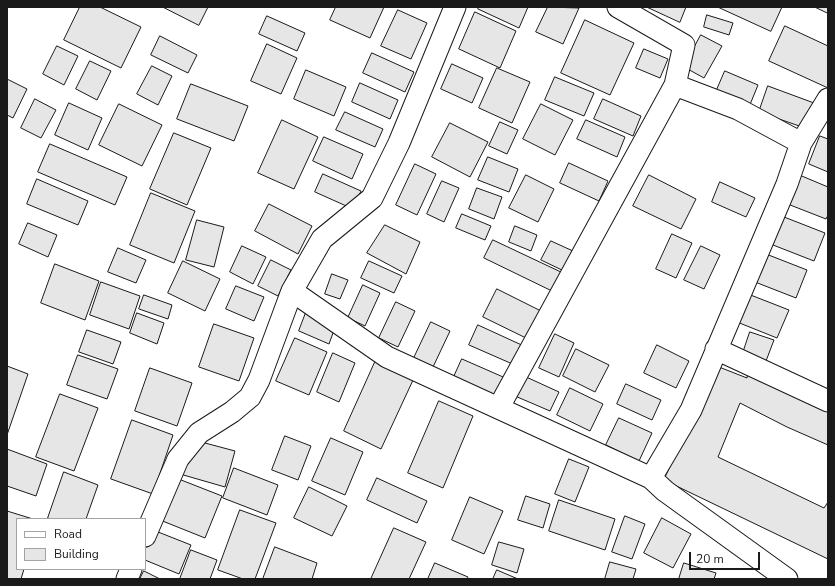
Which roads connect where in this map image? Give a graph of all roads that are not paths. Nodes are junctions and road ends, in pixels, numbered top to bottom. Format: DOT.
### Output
graph roads {
  1 [pos="455,7"];
  2 [pos="618,7"];
  3 [pos="675,85"];
  4 [pos="828,99"];
  5 [pos="801,143"];
  6 [pos="292,291"];
  7 [pos="716,349"];
  8 [pos="828,401"];
  9 [pos="499,407"];
  10 [pos="651,478"];
  11 [pos="146,534"];
  12 [pos="787,579"];
  1 -- 6 [label="street"];
  2 -- 3 [label="street"];
  3 -- 5 [label="street"];
  3 -- 9 [label="street"];
  4 -- 5 [label="street"];
  5 -- 7 [label="street"];
  6 -- 9 [label="street"];
  6 -- 11 [label="street"];
  7 -- 8 [label="street"];
  7 -- 10 [label="street"];
  9 -- 10 [label="street"];
  10 -- 12 [label="street"];
}
